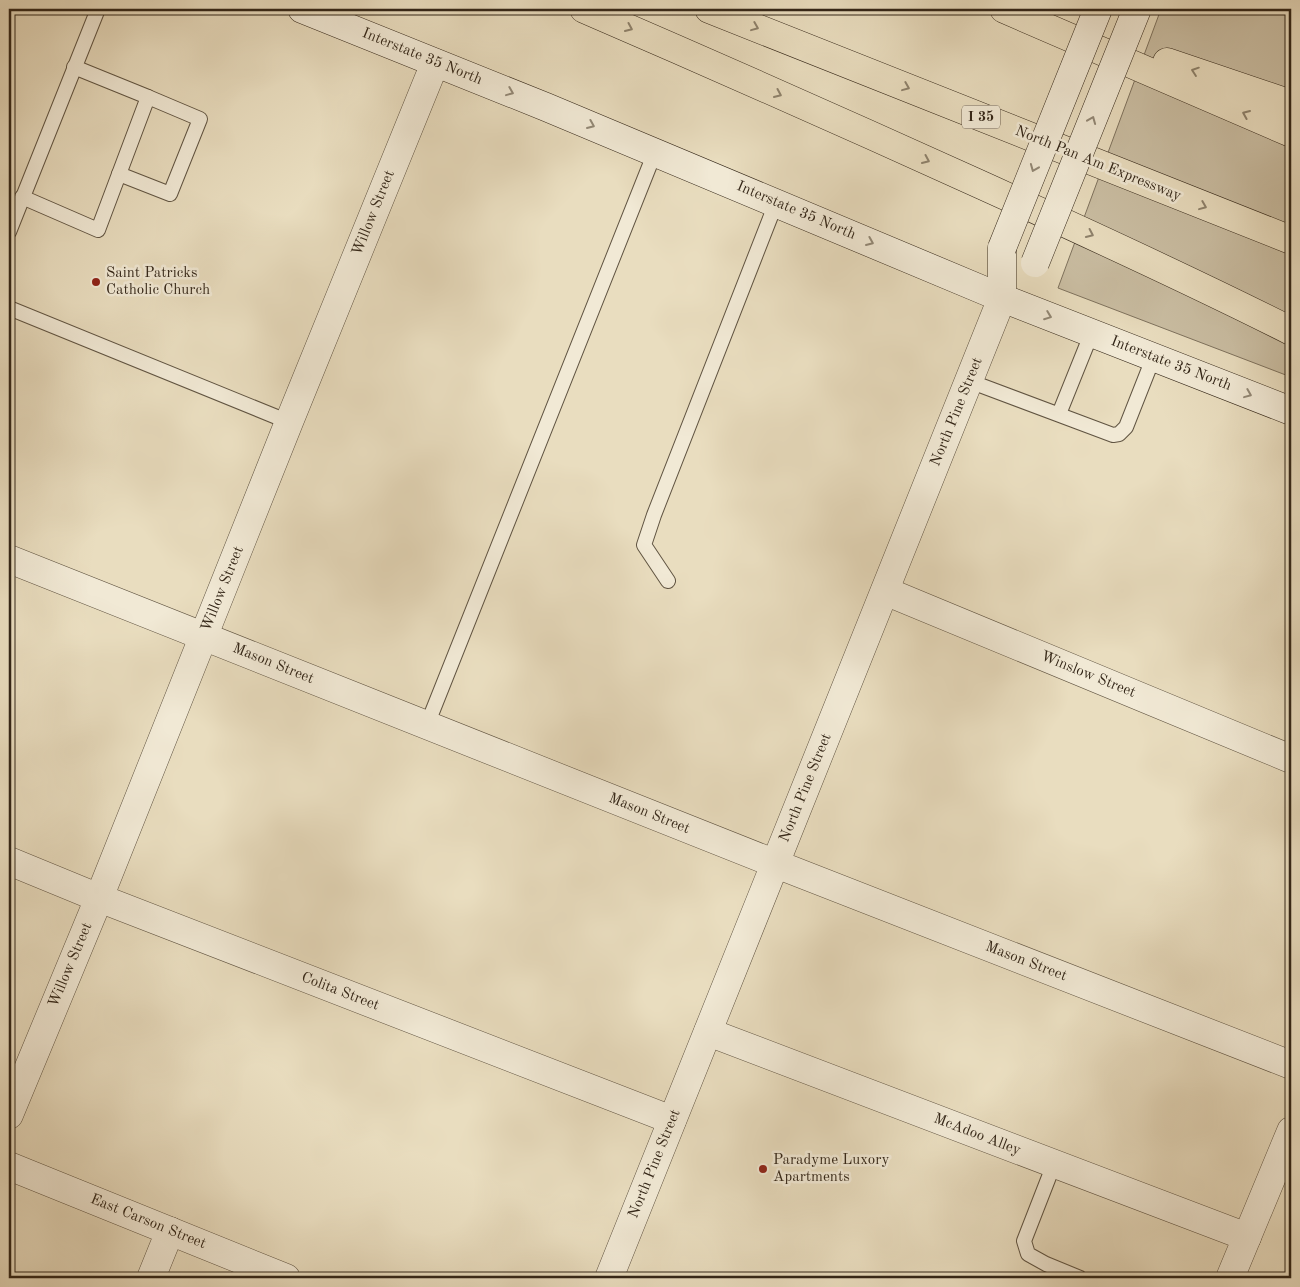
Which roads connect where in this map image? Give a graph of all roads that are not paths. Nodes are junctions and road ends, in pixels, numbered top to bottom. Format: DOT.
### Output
graph roads {
  1 [pos="98,9"];
  2 [pos="302,9"];
  3 [pos="584,9"];
  4 [pos="709,9"];
  5 [pos="1004,9"];
  6 [pos="1012,9"];
  7 [pos="1098,9"];
  8 [pos="1137,9"];
  9 [pos="435,63"];
  10 [pos="74,67"];
  11 [pos="148,97"];
  12 [pos="1291,104"];
  13 [pos="1291,133"];
  14 [pos="655,152"];
  15 [pos="119,174"];
  16 [pos="22,197"];
  17 [pos="776,203"];
  18 [pos="1253,225"];
  19 [pos="9,232"];
  20 [pos="1291,240"];
  21 [pos="1291,245"];
  22 [pos="1002,298"];
  23 [pos="9,308"];
  24 [pos="1092,332"];
  25 [pos="1291,332"];
  26 [pos="1154,356"];
  27 [pos="969,381"];
  28 [pos="1291,411"];
  29 [pos="1059,414"];
  30 [pos="289,422"];
  31 [pos="9,559"];
  32 [pos="668,581"];
  33 [pos="885,591"];
  34 [pos="204,637"];
  35 [pos="427,725"];
  36 [pos="1291,759"];
  37 [pos="9,861"];
  38 [pos="776,864"];
  39 [pos="99,898"];
  40 [pos="708,1032"];
  41 [pos="1291,1065"];
  42 [pos="9,1115"];
  43 [pos="672,1120"];
  44 [pos="1291,1131"];
  45 [pos="1054,1164"];
  46 [pos="9,1166"];
  47 [pos="170,1231"];
  48 [pos="1247,1237"];
  49 [pos="151,1278"];
  50 [pos="286,1278"];
  51 [pos="609,1278"];
  52 [pos="1080,1278"];
  53 [pos="1230,1278"];
  1 -- 10 [label="lane"];
  2 -- 9 [label="street, Interstate 35 North"];
  3 -- 25 [label="highway, one-way"];
  4 -- 18 [label="highway, North Pan Am Expressway / I 35, one-way"];
  13 -- 5 [label="highway, one-way"];
  12 -- 6 [label="highway, one-way"];
  7 -- 22 [label="street, North Pine Street, one-way, bridge"];
  22 -- 8 [label="street, North Pine Street, one-way, bridge"];
  9 -- 14 [label="street, Interstate 35 North, one-way"];
  9 -- 30 [label="street, Willow Street"];
  10 -- 11 [label="lane"];
  10 -- 16 [label="lane"];
  11 -- 15 [label="lane"];
  11 -- 15 [label="lane"];
  14 -- 17 [label="street, Interstate 35 North"];
  14 -- 35 [label="lane"];
  15 -- 16 [label="lane"];
  16 -- 19 [label="lane"];
  17 -- 22 [label="street, Interstate 35 North, one-way"];
  17 -- 32 [label="lane"];
  18 -- 20 [label="highway, North Pan Am Expressway / I 35"];
  18 -- 21 [label="highway"];
  22 -- 24 [label="street, Interstate 35 North, one-way"];
  22 -- 27 [label="street, North Pine Street"];
  23 -- 30 [label="lane"];
  24 -- 26 [label="street, Interstate 35 North"];
  24 -- 29 [label="lane"];
  26 -- 28 [label="street, Interstate 35 North, one-way"];
  26 -- 29 [label="lane"];
  27 -- 29 [label="lane"];
  27 -- 33 [label="street, North Pine Street"];
  30 -- 34 [label="street, Willow Street"];
  31 -- 34 [label="street, Mason Street"];
  33 -- 36 [label="street, Winslow Street"];
  33 -- 38 [label="street, North Pine Street"];
  34 -- 35 [label="street, Mason Street"];
  34 -- 39 [label="street, Willow Street"];
  35 -- 38 [label="street, Mason Street"];
  37 -- 39 [label="street, Colita Street"];
  38 -- 40 [label="street, North Pine Street"];
  38 -- 41 [label="street, Mason Street"];
  39 -- 42 [label="street, Willow Street"];
  39 -- 43 [label="street, Colita Street"];
  40 -- 43 [label="street, North Pine Street"];
  40 -- 45 [label="street, McAdoo Alley"];
  43 -- 51 [label="street, North Pine Street"];
  44 -- 48 [label="street"];
  45 -- 48 [label="street, McAdoo Alley"];
  45 -- 52 [label="lane"];
  46 -- 47 [label="street, East Carson Street"];
  47 -- 49 [label="street"];
  47 -- 50 [label="street, East Carson Street"];
  48 -- 53 [label="street"];
}
